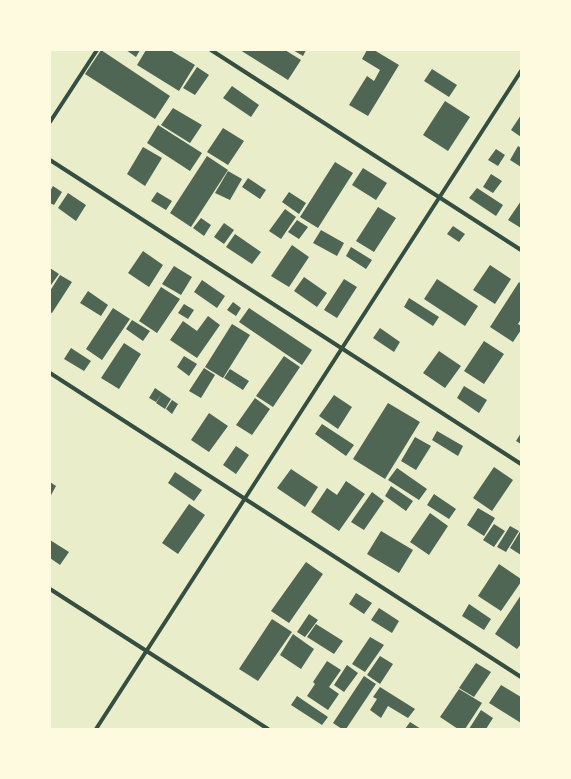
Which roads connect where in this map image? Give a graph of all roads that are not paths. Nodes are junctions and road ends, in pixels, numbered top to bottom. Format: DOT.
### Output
graph roads {
  1 [pos="97,50"];
  2 [pos="211,50"];
  3 [pos="521,71"];
  4 [pos="50,122"];
  5 [pos="50,160"];
  6 [pos="439,197"];
  7 [pos="521,250"];
  8 [pos="342,348"];
  9 [pos="50,373"];
  10 [pos="521,464"];
  11 [pos="245,499"];
  12 [pos="50,589"];
  13 [pos="146,651"];
  14 [pos="521,677"];
  15 [pos="96,729"];
  16 [pos="268,729"];
  1 -- 4 [label="street"];
  2 -- 6 [label="street"];
  3 -- 6 [label="street"];
  5 -- 8 [label="street"];
  6 -- 7 [label="street"];
  6 -- 8 [label="street"];
  8 -- 10 [label="street"];
  8 -- 11 [label="street"];
  9 -- 11 [label="street"];
  11 -- 13 [label="street"];
  11 -- 14 [label="street"];
  12 -- 13 [label="street"];
  13 -- 15 [label="street"];
  13 -- 16 [label="street"];
}
